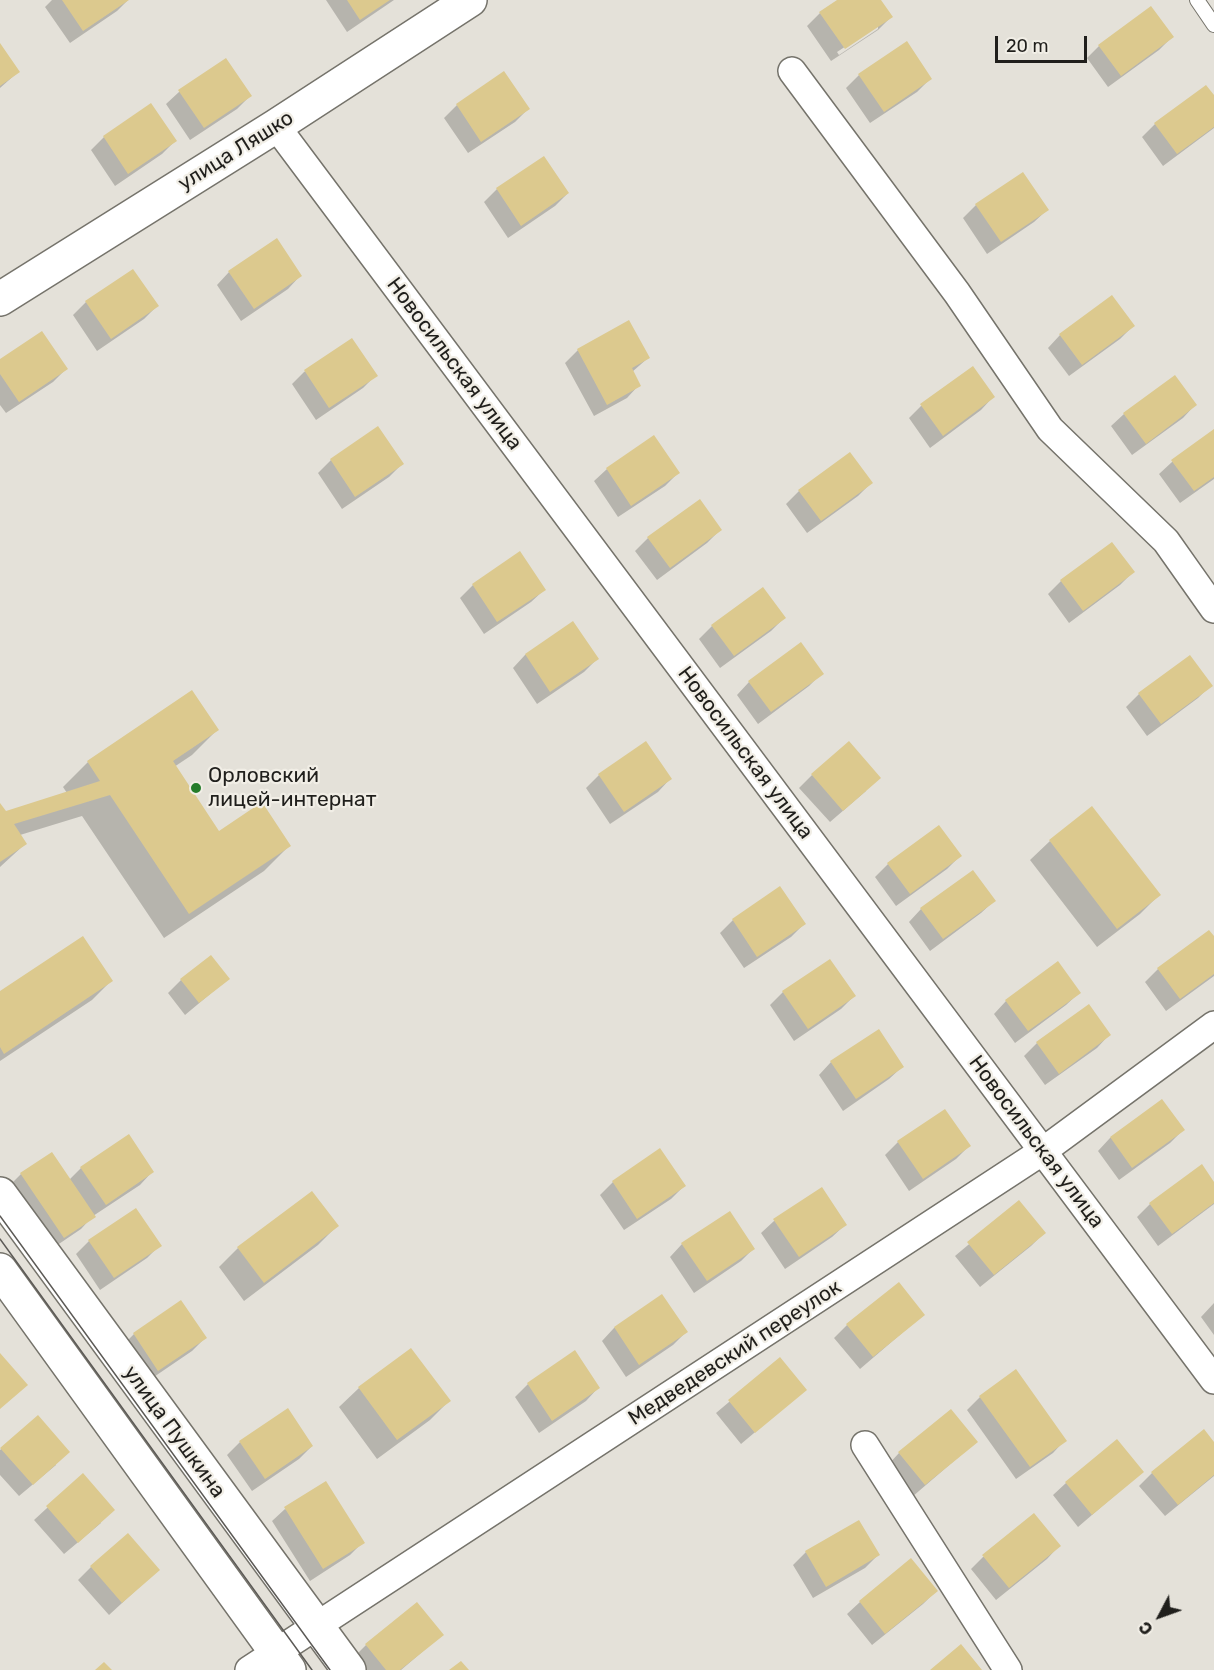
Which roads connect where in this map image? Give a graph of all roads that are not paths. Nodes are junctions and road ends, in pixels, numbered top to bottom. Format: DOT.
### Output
graph roads {
  1 [pos="470,0"];
  2 [pos="1197,0"];
  3 [pos="1214,25"];
  4 [pos="792,71"];
  5 [pos="276,126"];
  6 [pos="0,299"];
  7 [pos="1214,609"];
  8 [pos="1214,1025"];
  9 [pos="1043,1151"];
  10 [pos="0,1194"];
  11 [pos="0,1270"];
  12 [pos="1214,1380"];
  13 [pos="865,1445"];
  14 [pos="315,1625"];
  15 [pos="282,1661"];
  16 [pos="249,1670"];
  17 [pos="349,1670"];
  18 [pos="1008,1670"];
  1 -- 5 [label="main road, улица Ляшко"];
  2 -- 3 [label="lane"];
  4 -- 7 [label="street"];
  5 -- 6 [label="main road, улица Ляшко"];
  5 -- 9 [label="street, Новосильская улица"];
  8 -- 9 [label="street, Медведевский переулок"];
  9 -- 12 [label="street, Новосильская улица"];
  9 -- 14 [label="street, Медведевский переулок"];
  10 -- 14 [label="main road, улица Пушкина"];
  11 -- 15 [label="main road"];
  13 -- 18 [label="street"];
  14 -- 15 [label="street, Медведевский переулок"];
  14 -- 17 [label="main road, улица Пушкина"];
  15 -- 16 [label="street, Медведевский переулок"];
}
